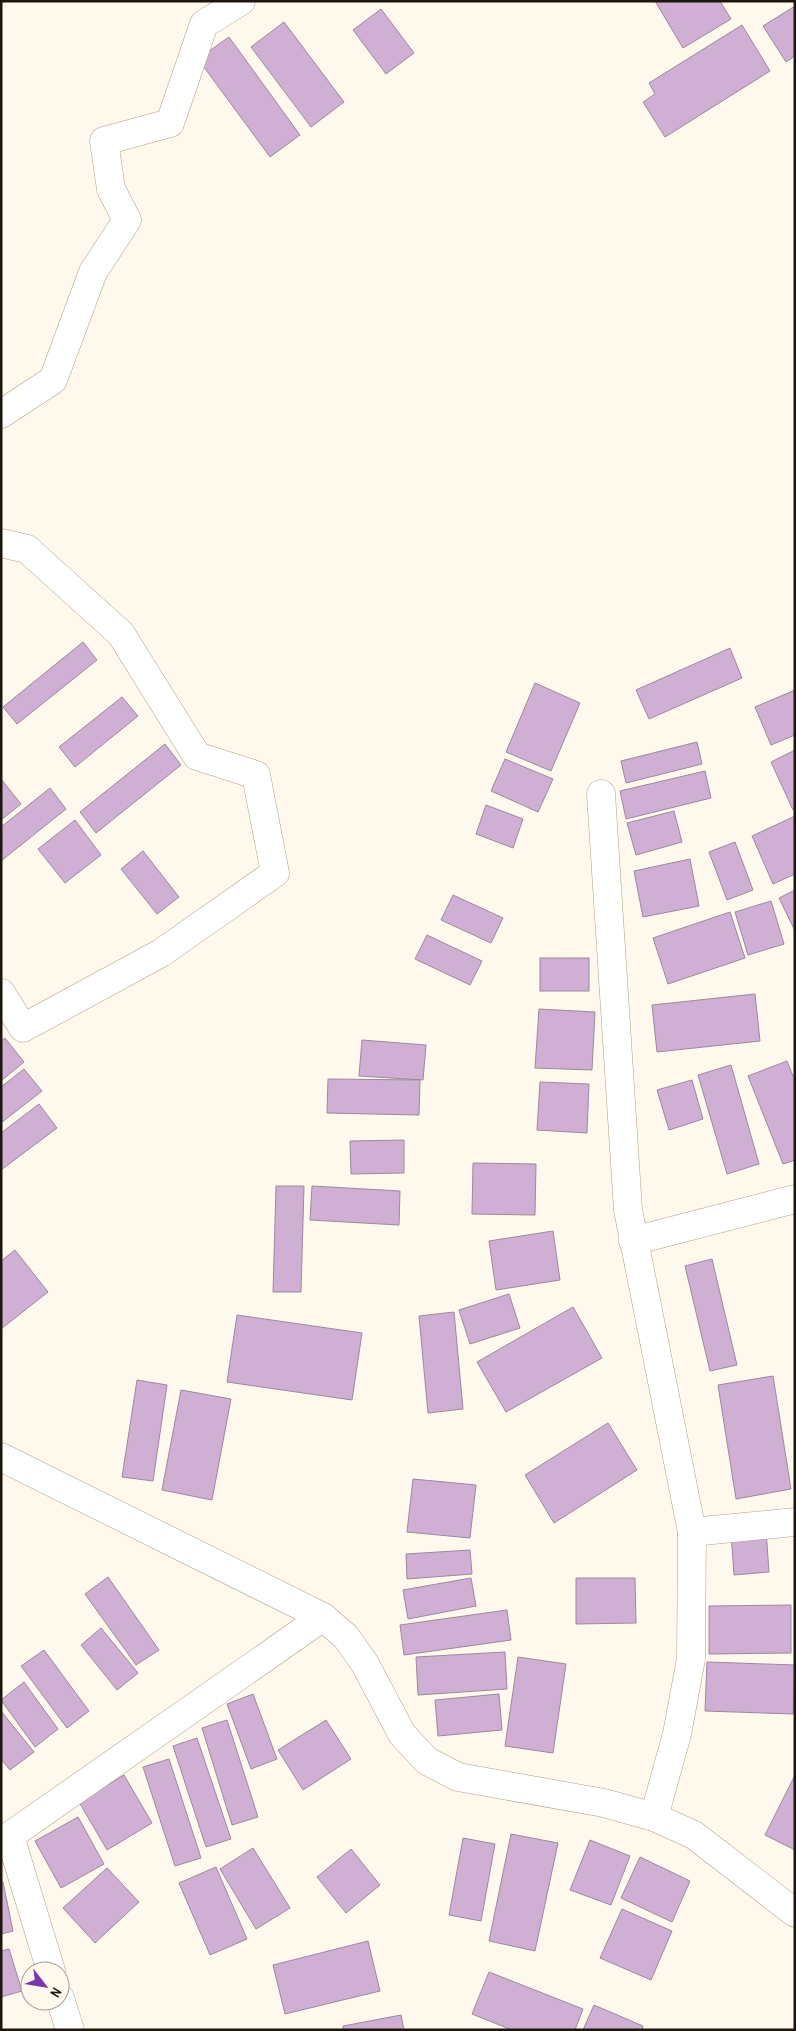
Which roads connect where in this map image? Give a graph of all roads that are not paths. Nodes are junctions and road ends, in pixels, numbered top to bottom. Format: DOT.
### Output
graph roads {
  1 [pos="241,1"];
  2 [pos="1,414"];
  3 [pos="1,543"];
  4 [pos="601,794"];
  5 [pos="1,993"];
  6 [pos="795,1200"];
  7 [pos="633,1241"];
  8 [pos="1,1457"];
  9 [pos="795,1522"];
  10 [pos="692,1532"];
  11 [pos="323,1617"];
  12 [pos="654,1817"];
  13 [pos="6,1839"];
  14 [pos="795,1913"];
  15 [pos="48,1961"];
  16 [pos="64,2011"];
  17 [pos="70,2030"];
  1 -- 2 [label="street"];
  3 -- 5 [label="street"];
  4 -- 7 [label="street"];
  6 -- 7 [label="street"];
  7 -- 10 [label="street"];
  8 -- 11 [label="street"];
  9 -- 10 [label="street"];
  10 -- 12 [label="street"];
  11 -- 12 [label="street"];
  11 -- 13 [label="street"];
  12 -- 14 [label="street"];
  13 -- 15 [label="street"];
  16 -- 17 [label="street"];
}
